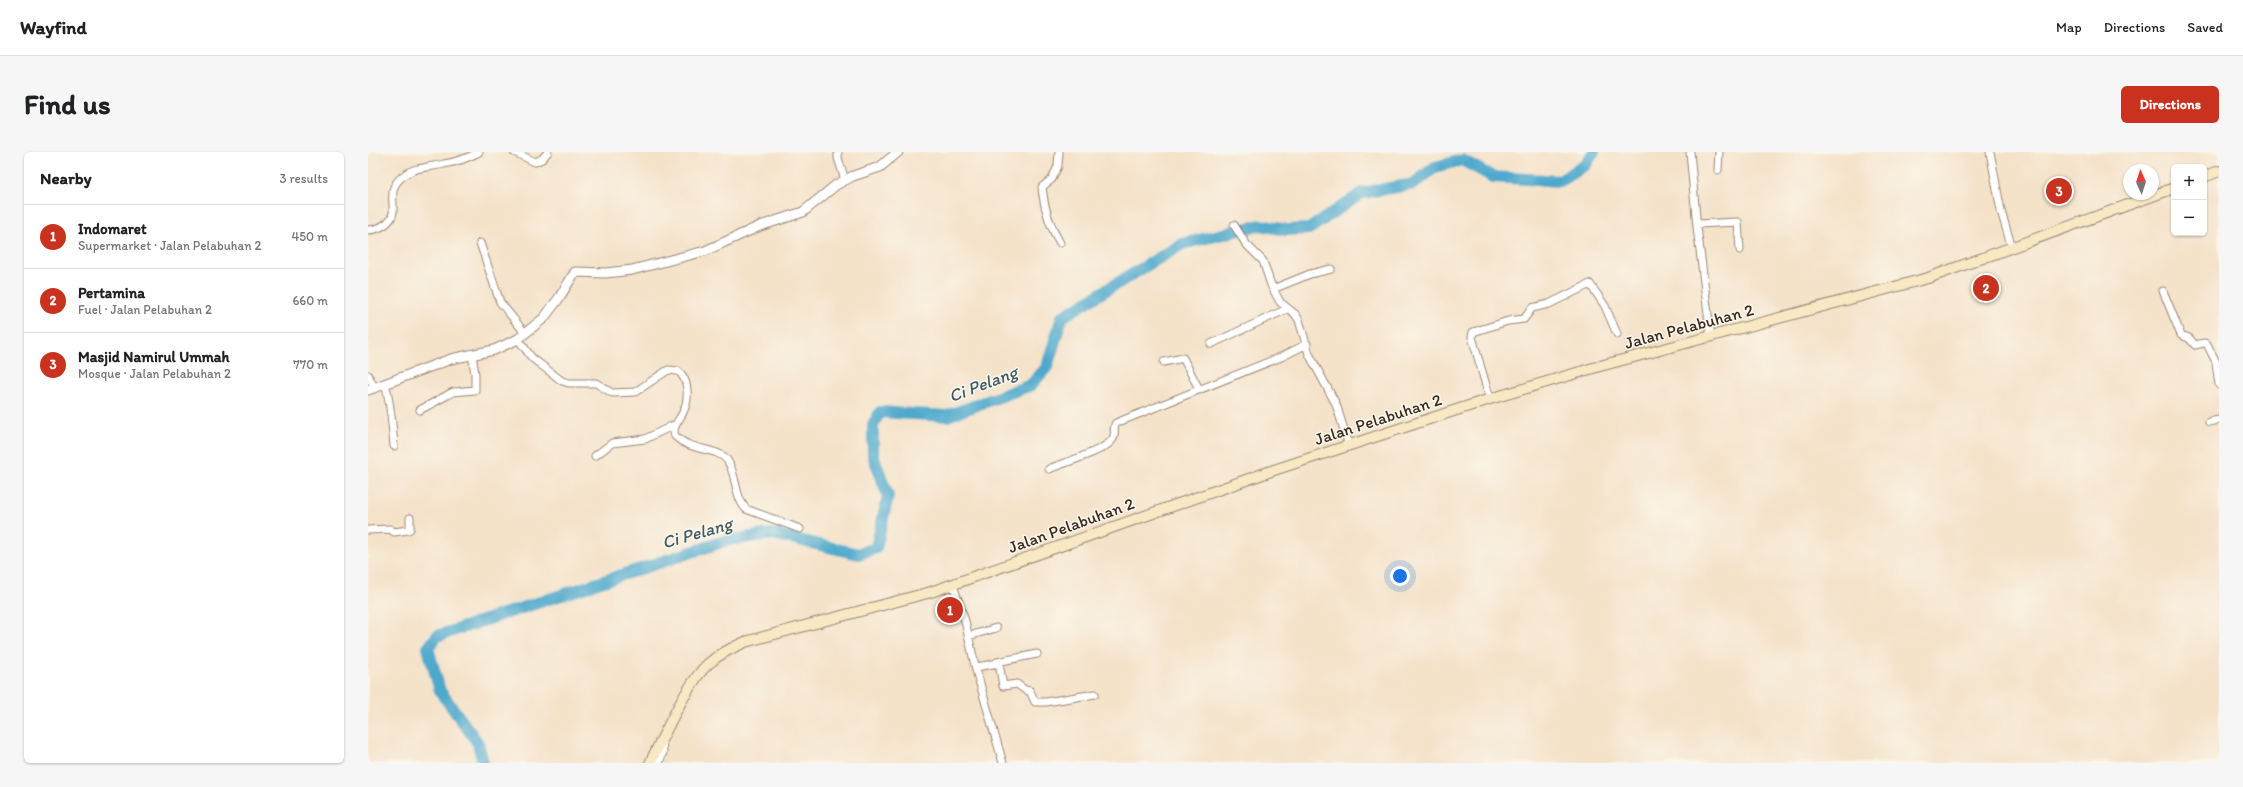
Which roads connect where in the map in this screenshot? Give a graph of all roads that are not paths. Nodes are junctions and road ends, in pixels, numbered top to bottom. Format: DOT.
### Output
graph roads {
  1 [pos="479,152"];
  2 [pos="514,152"];
  3 [pos="548,152"];
  4 [pos="838,152"];
  5 [pos="898,152"];
  6 [pos="1058,152"];
  7 [pos="1690,152"];
  8 [pos="1719,152"];
  9 [pos="1990,152"];
  10 [pos="1718,170"];
  11 [pos="2219,171"];
  12 [pos="2207,176"];
  13 [pos="845,180"];
  14 [pos="2171,189"];
  15 [pos="1697,224"];
  16 [pos="1234,225"];
  17 [pos="368,230"];
  18 [pos="480,243"];
  19 [pos="1060,243"];
  20 [pos="2012,248"];
  21 [pos="1740,250"];
  22 [pos="1331,269"];
  23 [pos="1273,289"];
  24 [pos="2163,291"];
  25 [pos="1288,309"];
  26 [pos="525,333"];
  27 [pos="1617,334"];
  28 [pos="1711,338"];
  29 [pos="518,339"];
  30 [pos="1210,344"];
  31 [pos="1307,344"];
  32 [pos="472,354"];
  33 [pos="1164,362"];
  34 [pos="368,375"];
  35 [pos="385,383"];
  36 [pos="2219,385"];
  37 [pos="371,388"];
  38 [pos="1199,389"];
  39 [pos="1490,399"];
  40 [pos="420,410"];
  41 [pos="2219,420"];
  42 [pos="2209,422"];
  43 [pos="676,424"];
  44 [pos="394,446"];
  45 [pos="1349,446"];
  46 [pos="596,456"];
  47 [pos="1049,469"];
  48 [pos="410,518"];
  49 [pos="800,528"];
  50 [pos="368,530"];
  51 [pos="952,585"];
  52 [pos="996,628"];
  53 [pos="969,636"];
  54 [pos="1037,654"];
  55 [pos="997,662"];
  56 [pos="976,666"];
  57 [pos="1095,694"];
  58 [pos="661,741"];
  59 [pos="650,763"];
  60 [pos="658,763"];
  61 [pos="1003,763"];
  1 -- 17 [label="street"];
  2 -- 3 [label="street"];
  4 -- 13 [label="street"];
  5 -- 13 [label="street"];
  6 -- 19 [label="street"];
  7 -- 15 [label="street"];
  8 -- 10 [label="street"];
  9 -- 20 [label="street"];
  11 -- 12 [label="main road"];
  13 -- 26 [label="street"];
  14 -- 20 [label="main road, Jalan Pelabuhan 2"];
  15 -- 21 [label="street"];
  15 -- 28 [label="street"];
  16 -- 23 [label="street"];
  18 -- 26 [label="street"];
  20 -- 28 [label="main road, Jalan Pelabuhan 2"];
  22 -- 23 [label="street"];
  23 -- 25 [label="street"];
  24 -- 36 [label="street"];
  25 -- 30 [label="street"];
  25 -- 31 [label="street"];
  26 -- 29 [label="street"];
  27 -- 39 [label="street"];
  28 -- 39 [label="main road, Jalan Pelabuhan 2"];
  29 -- 32 [label="street"];
  29 -- 43 [label="street"];
  31 -- 38 [label="street"];
  31 -- 45 [label="street"];
  32 -- 35 [label="street"];
  32 -- 40 [label="street"];
  33 -- 38 [label="street"];
  34 -- 37 [label="street"];
  35 -- 37 [label="street"];
  35 -- 44 [label="street"];
  38 -- 47 [label="street"];
  39 -- 45 [label="main road, Jalan Pelabuhan 2"];
  41 -- 42 [label="street"];
  43 -- 46 [label="street"];
  43 -- 49 [label="street"];
  45 -- 51 [label="main road, Jalan Pelabuhan 2"];
  48 -- 50 [label="street"];
  51 -- 53 [label="street"];
  51 -- 58 [label="main road, Jalan Pelabuhan 2"];
  52 -- 53 [label="street"];
  53 -- 56 [label="street"];
  54 -- 55 [label="street"];
  55 -- 56 [label="street"];
  55 -- 57 [label="street"];
  56 -- 61 [label="street"];
  58 -- 59 [label="main road, Jalan Pelabuhan 2"];
  58 -- 60 [label="street"];
}
